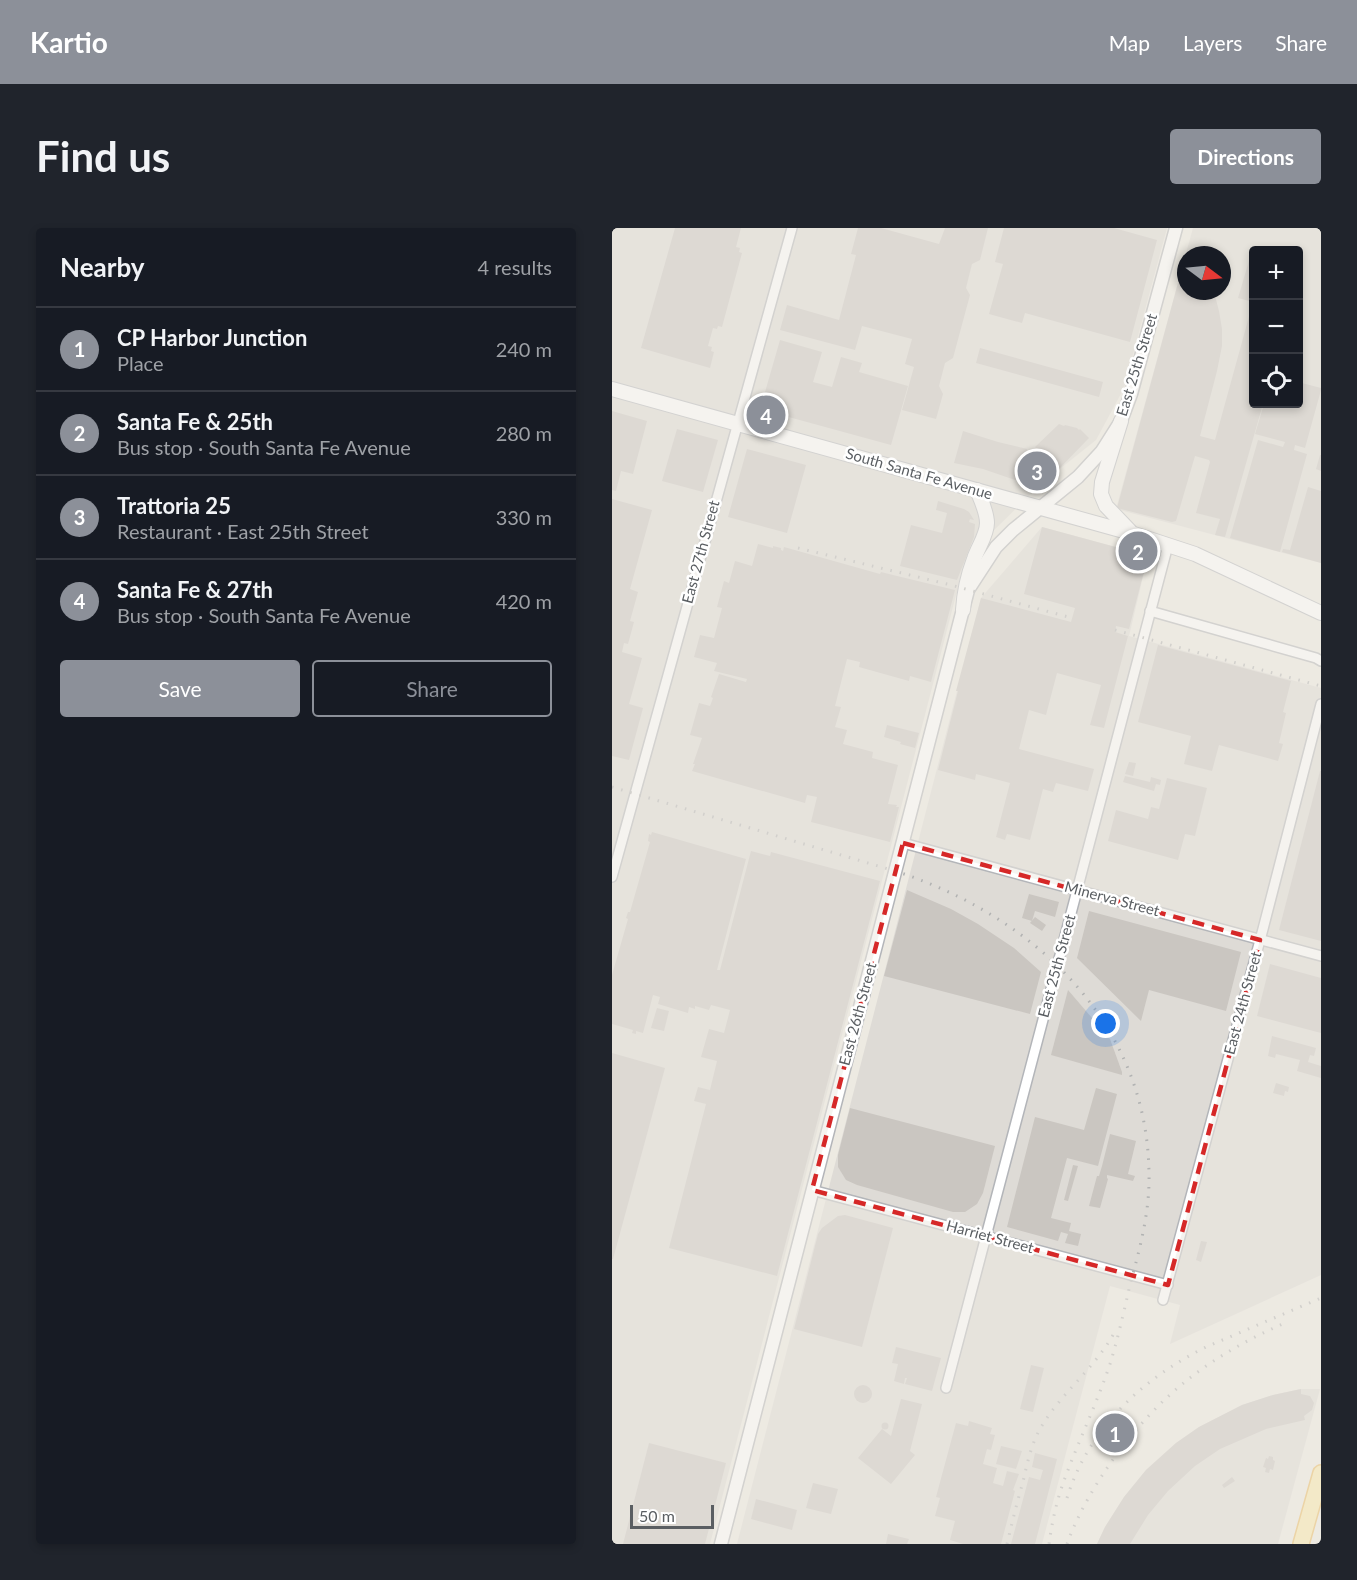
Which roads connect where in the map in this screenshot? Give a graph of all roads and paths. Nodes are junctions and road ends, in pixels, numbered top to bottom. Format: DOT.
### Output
graph roads {
  1 [pos="792,228"];
  2 [pos="1176,228"];
  3 [pos="612,389"];
  4 [pos="1121,421"];
  5 [pos="737,423"];
  6 [pos="977,490"];
  7 [pos="1040,508"];
  8 [pos="1131,532"];
  9 [pos="1168,545"];
  10 [pos="963,610"];
  11 [pos="1150,611"];
  12 [pos="1321,613"];
  13 [pos="1321,662"];
  14 [pos="1321,704"];
  15 [pos="903,843"];
  16 [pos="612,877"];
  17 [pos="1077,890"];
  18 [pos="1260,940"];
  19 [pos="1321,956"];
  20 [pos="812,1190"];
  21 [pos="986,1236"];
  22 [pos="1168,1285"];
  23 [pos="1164,1300"];
  24 [pos="946,1388"];
  25 [pos="1321,1473"];
  26 [pos="721,1544"];
  27 [pos="1301,1544"];
  1 -- 5 [label="street, East 27th Street"];
  2 -- 4 [label="street, East 25th Street"];
  3 -- 5 [label="main road, South Santa Fe Avenue"];
  4 -- 7 [label="street, East 25th Street"];
  4 -- 8 [label="main road"];
  5 -- 6 [label="main road, South Santa Fe Avenue"];
  5 -- 16 [label="street, East 27th Street"];
  6 -- 7 [label="main road, South Santa Fe Avenue"];
  6 -- 10 [label="main road"];
  7 -- 8 [label="main road, South Santa Fe Avenue"];
  7 -- 10 [label="street, East 26th Street"];
  8 -- 9 [label="main road, South Santa Fe Avenue"];
  9 -- 11 [label="street, East 25th Street"];
  9 -- 12 [label="main road, South Santa Fe Avenue"];
  10 -- 15 [label="street, East 26th Street"];
  11 -- 13 [label="street"];
  11 -- 17 [label="street, East 25th Street"];
  14 -- 18 [label="street, East 24th Street"];
  15 -- 17 [label="street, Minerva Street"];
  15 -- 20 [label="street, East 26th Street"];
  17 -- 18 [label="street, Minerva Street"];
  17 -- 21 [label="street, East 25th Street"];
  18 -- 19 [label="street, Minerva Street"];
  18 -- 22 [label="street, East 24th Street"];
  20 -- 21 [label="street, Harriet Street"];
  20 -- 26 [label="street, East 26th Street"];
  21 -- 22 [label="street, Harriet Street"];
  21 -- 24 [label="street, East 25th Street"];
  22 -- 23 [label="street, East 24th Street"];
  25 -- 27 [label="main road"];
}
